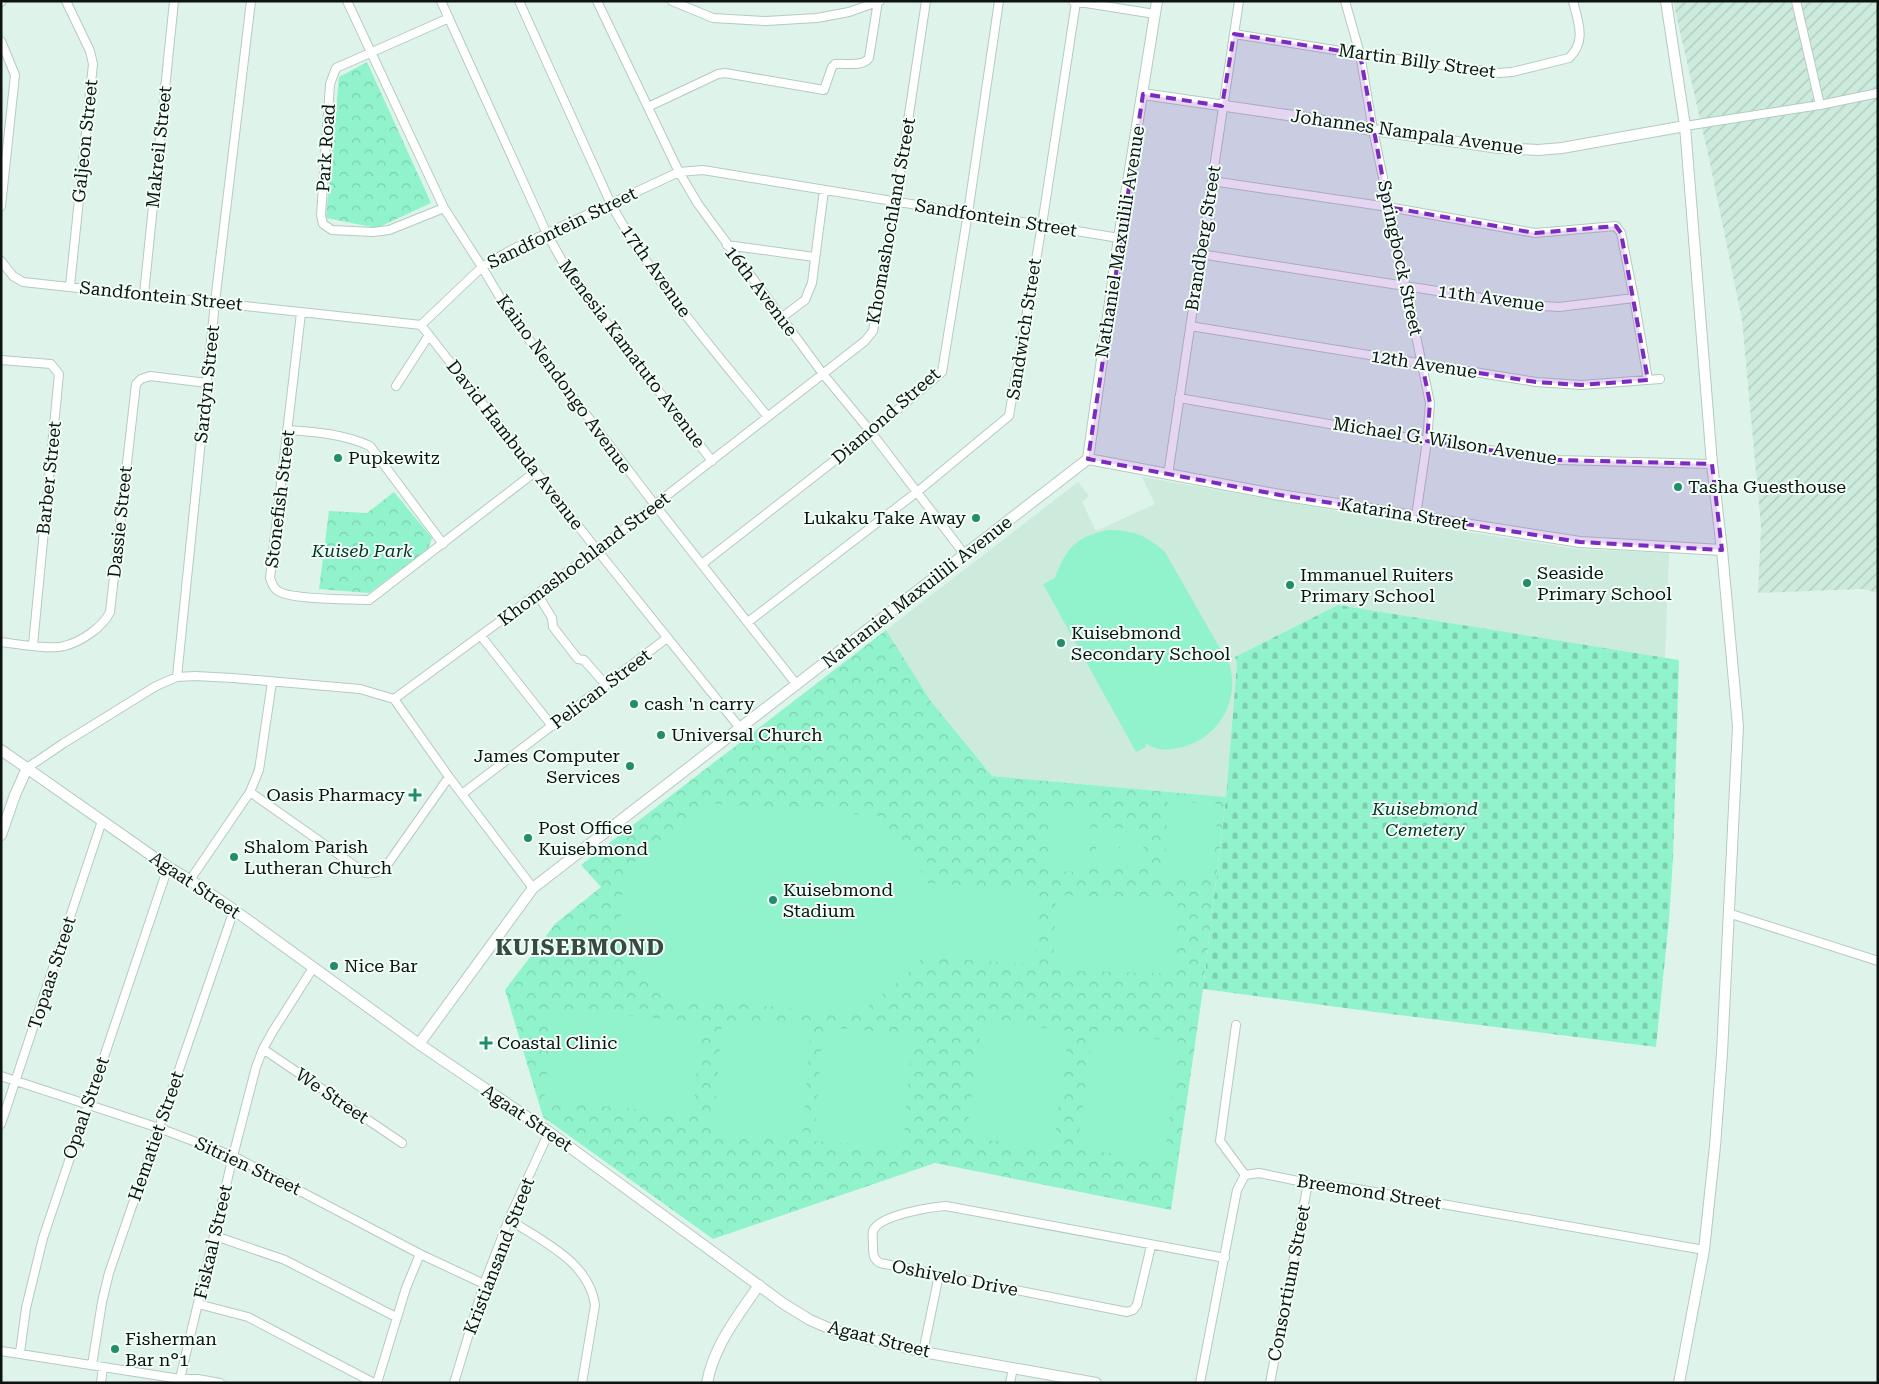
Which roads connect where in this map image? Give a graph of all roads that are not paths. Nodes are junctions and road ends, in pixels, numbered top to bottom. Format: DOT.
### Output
graph roads {
  1 [pos="66,1"];
  2 [pos="174,1"];
  3 [pos="250,1"];
  4 [pos="348,1"];
  5 [pos="441,1"];
  6 [pos="519,1"];
  7 [pos="598,1"];
  8 [pos="672,1"];
  9 [pos="926,1"];
  10 [pos="999,1"];
  11 [pos="1075,1"];
  12 [pos="1157,1"];
  13 [pos="1239,1"];
  14 [pos="1345,1"];
  15 [pos="1573,1"];
  16 [pos="1666,1"];
  17 [pos="1796,1"];
  18 [pos="879,2"];
  19 [pos="1116,5"];
  20 [pos="1155,14"];
  21 [pos="448,18"];
  22 [pos="1234,34"];
  23 [pos="1,42"];
  24 [pos="372,53"];
  25 [pos="1360,54"];
  26 [pos="1878,93"];
  27 [pos="1143,94"];
  28 [pos="1820,105"];
  29 [pos="1222,106"];
  30 [pos="648,107"];
  31 [pos="1685,126"];
  32 [pos="1373,130"];
  33 [pos="679,172"];
  34 [pos="1212,180"];
  35 [pos="824,190"];
  36 [pos="896,201"];
  37 [pos="611,204"];
  38 [pos="1,206"];
  39 [pos="1388,207"];
  40 [pos="444,208"];
  41 [pos="968,213"];
  42 [pos="1042,225"];
  43 [pos="547,234"];
  44 [pos="1119,238"];
  45 [pos="727,245"];
  46 [pos="1200,254"];
  47 [pos="814,257"];
  48 [pos="1,260"];
  49 [pos="482,267"];
  50 [pos="70,286"];
  51 [pos="1407,286"];
  52 [pos="144,294"];
  53 [pos="1634,298"];
  54 [pos="215,302"];
  55 [pos="302,313"];
  56 [pos="781,318"];
  57 [pos="421,325"];
  58 [pos="1190,326"];
  59 [pos="428,335"];
  60 [pos="1,360"];
  61 [pos="1422,364"];
  62 [pos="823,374"];
  63 [pos="1660,379"];
  64 [pos="1648,380"];
  65 [pos="207,383"];
  66 [pos="396,386"];
  67 [pos="1179,398"];
  68 [pos="768,417"];
  69 [pos="288,430"];
  70 [pos="871,432"];
  71 [pos="1427,441"];
  72 [pos="1088,458"];
  73 [pos="712,461"];
  74 [pos="1712,464"];
  75 [pos="535,472"];
  76 [pos="1168,475"];
  77 [pos="917,492"];
  78 [pos="655,505"];
  79 [pos="1416,516"];
  80 [pos="443,544"];
  81 [pos="597,550"];
  82 [pos="1722,550"];
  83 [pos="965,555"];
  84 [pos="702,564"];
  85 [pos="538,595"];
  86 [pos="748,622"];
  87 [pos="481,636"];
  88 [pos="668,638"];
  89 [pos="1,642"];
  90 [pos="33,645"];
  91 [pos="177,677"];
  92 [pos="272,682"];
  93 [pos="606,685"];
  94 [pos="797,685"];
  95 [pos="394,699"];
  96 [pos="552,726"];
  97 [pos="740,728"];
  98 [pos="1,750"];
  99 [pos="27,768"];
  100 [pos="449,777"];
  101 [pos="250,792"];
  102 [pos="462,794"];
  103 [pos="102,822"];
  104 [pos="1,835"];
  105 [pos="168,867"];
  106 [pos="190,880"];
  107 [pos="533,888"];
  108 [pos="234,910"];
  109 [pos="1728,913"];
  110 [pos="1878,962"];
  111 [pos="313,968"];
  112 [pos="1236,1025"];
  113 [pos="419,1044"];
  114 [pos="263,1049"];
  115 [pos="1,1076"];
  116 [pos="16,1081"];
  117 [pos="88,1103"];
  118 [pos="1,1124"];
  119 [pos="159,1128"];
  120 [pos="548,1132"];
  121 [pos="402,1143"];
  122 [pos="233,1156"];
  123 [pos="1245,1175"];
  124 [pos="1308,1183"];
  125 [pos="509,1220"];
  126 [pos="215,1236"];
  127 [pos="1152,1246"];
  128 [pos="1704,1250"];
  129 [pos="420,1254"];
  130 [pos="1225,1258"];
  131 [pos="939,1275"];
  132 [pos="484,1284"];
  133 [pos="759,1285"];
  134 [pos="198,1304"];
  135 [pos="396,1317"];
  136 [pos="1,1351"];
  137 [pos="923,1352"];
  138 [pos="20,1353"];
  139 [pos="92,1365"];
  140 [pos="103,1367"];
  141 [pos="1013,1368"];
  142 [pos="180,1381"];
  143 [pos="1090,1382"];
  144 [pos="101,1383"];
  145 [pos="220,1383"];
  146 [pos="375,1383"];
  147 [pos="454,1383"];
  148 [pos="582,1383"];
  149 [pos="707,1383"];
  150 [pos="1010,1383"];
  151 [pos="1200,1383"];
  152 [pos="1270,1383"];
  153 [pos="1679,1383"];
  1 -- 50 [label="street, Galjeon Street"];
  2 -- 52 [label="street, Makreil Street"];
  3 -- 54 [label="street, Sardyn Street"];
  4 -- 24 [label="street, Kaino Nendongo Avenue"];
  5 -- 21 [label="street, Menesia Kamatuto Avenue"];
  6 -- 37 [label="street, 17th Avenue"];
  7 -- 30 [label="street, 16th Avenue"];
  8 -- 18 [label="street"];
  9 -- 36 [label="street, Khomashochland Street"];
  10 -- 41 [label="street, Diamond Street"];
  11 -- 19 [label="street"];
  11 -- 42 [label="street, Sandwich Street"];
  12 -- 20 [label="street, Nathaniel Maxuilili Avenue"];
  13 -- 22 [label="street, Brandberg Street"];
  14 -- 25 [label="street, Springbock Street"];
  15 -- 25 [label="street, Martin Billy Street"];
  16 -- 31 [label="street"];
  17 -- 28 [label="street"];
  18 -- 30 [label="street"];
  19 -- 20 [label="street"];
  20 -- 27 [label="street, Nathaniel Maxuilili Avenue"];
  21 -- 24 [label="street, Park Road"];
  21 -- 43 [label="street, Menesia Kamatuto Avenue"];
  22 -- 25 [label="street, Martin Billy Street"];
  22 -- 29 [label="street, Brandberg Street"];
  23 -- 38 [label="street"];
  24 -- 40 [label="street, Kaino Nendongo Avenue"];
  24 -- 40 [label="street, Park Road"];
  25 -- 32 [label="street, Springbock Street"];
  26 -- 28 [label="street, Johannes Nampala Avenue"];
  27 -- 29 [label="street, Johannes Nampala Avenue"];
  27 -- 44 [label="street, Nathaniel Maxuilili Avenue"];
  28 -- 31 [label="street, Johannes Nampala Avenue"];
  29 -- 32 [label="street, Johannes Nampala Avenue"];
  29 -- 34 [label="street, Brandberg Street"];
  30 -- 33 [label="street, 16th Avenue"];
  31 -- 32 [label="street, Johannes Nampala Avenue"];
  31 -- 74 [label="street"];
  32 -- 39 [label="street, Springbock Street"];
  33 -- 35 [label="street, Sandfontein Street"];
  33 -- 37 [label="street, Sandfontein Street"];
  33 -- 45 [label="street, 16th Avenue"];
  34 -- 39 [label="street"];
  34 -- 46 [label="street, Brandberg Street"];
  35 -- 36 [label="street, Sandfontein Street"];
  35 -- 47 [label="street"];
  36 -- 41 [label="street, Sandfontein Street"];
  36 -- 62 [label="street, Khomashochland Street"];
  37 -- 43 [label="street, Sandfontein Street"];
  37 -- 68 [label="street, 17th Avenue"];
  39 -- 51 [label="street, Springbock Street"];
  39 -- 53 [label="street"];
  40 -- 49 [label="street, Kaino Nendongo Avenue"];
  41 -- 42 [label="street, Sandfontein Street"];
  41 -- 70 [label="street, Diamond Street"];
  42 -- 44 [label="street, Sandfontein Street"];
  42 -- 77 [label="street, Sandwich Street"];
  43 -- 49 [label="street, Sandfontein Street"];
  43 -- 73 [label="street, Menesia Kamatuto Avenue"];
  44 -- 72 [label="street, Nathaniel Maxuilili Avenue"];
  45 -- 47 [label="street"];
  45 -- 56 [label="street, 16th Avenue"];
  46 -- 51 [label="street, 11th Avenue"];
  46 -- 58 [label="street, Brandberg Street"];
  47 -- 56 [label="street"];
  48 -- 50 [label="street, Sandfontein Street"];
  49 -- 57 [label="street, Sandfontein Street"];
  49 -- 78 [label="street, Kaino Nendongo Avenue"];
  50 -- 52 [label="street, Sandfontein Street"];
  51 -- 53 [label="street, 11th Avenue"];
  51 -- 61 [label="street, Springbock Street"];
  52 -- 54 [label="street, Sandfontein Street"];
  53 -- 64 [label="street"];
  54 -- 55 [label="street, Sandfontein Street"];
  54 -- 65 [label="street, Sardyn Street"];
  55 -- 57 [label="street, Sandfontein Street"];
  55 -- 69 [label="street, Stonefish Street"];
  56 -- 62 [label="street, 16th Avenue"];
  57 -- 59 [label="street, David Hambuda Avenue"];
  58 -- 61 [label="street, 12th Avenue"];
  58 -- 67 [label="street, Brandberg Street"];
  59 -- 66 [label="street"];
  59 -- 75 [label="street, David Hambuda Avenue"];
  60 -- 90 [label="street, Barber Street"];
  61 -- 64 [label="street, 12th Avenue"];
  61 -- 71 [label="street, Springbock Street"];
  62 -- 68 [label="street, Khomashochland Street"];
  62 -- 70 [label="street, 16th Avenue"];
  63 -- 64 [label="street, 12th Avenue"];
  65 -- 90 [label="street, Dassie Street"];
  65 -- 91 [label="street, Sardyn Street"];
  67 -- 71 [label="street, Michael G. Wilson Avenue"];
  67 -- 76 [label="street, Brandberg Street"];
  68 -- 73 [label="street, Khomashochland Street"];
  69 -- 80 [label="street"];
  69 -- 80 [label="street, Stonefish Street"];
  70 -- 77 [label="street, 16th Avenue"];
  70 -- 84 [label="street, Diamond Street"];
  71 -- 74 [label="street, Michael G. Wilson Avenue"];
  71 -- 79 [label="street, Springbock Street"];
  72 -- 76 [label="street, Katarina Street"];
  72 -- 83 [label="street, Nathaniel Maxuilili Avenue"];
  73 -- 78 [label="street, Khomashochland Street"];
  74 -- 82 [label="street"];
  75 -- 80 [label="street, Stonefish Street"];
  75 -- 81 [label="street, David Hambuda Avenue"];
  76 -- 79 [label="street, Katarina Street"];
  77 -- 83 [label="street, 16th Avenue"];
  77 -- 86 [label="street, Sandwich Street"];
  78 -- 81 [label="street, Khomashochland Street"];
  78 -- 84 [label="street, Kaino Nendongo Avenue"];
  79 -- 82 [label="street, Katarina Street"];
  81 -- 85 [label="street, Khomashochland Street"];
  81 -- 88 [label="street, David Hambuda Avenue"];
  82 -- 109 [label="street"];
  83 -- 94 [label="street, Nathaniel Maxuilili Avenue"];
  84 -- 86 [label="street, Kaino Nendongo Avenue"];
  85 -- 87 [label="street, Khomashochland Street"];
  85 -- 93 [label="street"];
  86 -- 94 [label="street, Kaino Nendongo Avenue"];
  87 -- 95 [label="street, Khomashochland Street"];
  87 -- 96 [label="street"];
  88 -- 93 [label="street, Pelican Street"];
  88 -- 97 [label="street, David Hambuda Avenue"];
  89 -- 90 [label="street, Dassie Street"];
  91 -- 92 [label="street"];
  91 -- 99 [label="street"];
  92 -- 95 [label="street"];
  92 -- 101 [label="street"];
  93 -- 96 [label="street, Pelican Street"];
  94 -- 97 [label="street, Nathaniel Maxuilili Avenue"];
  95 -- 100 [label="street"];
  96 -- 102 [label="street, Pelican Street"];
  97 -- 107 [label="street, Nathaniel Maxuilili Avenue"];
  98 -- 99 [label="street, Agaat Street"];
  99 -- 103 [label="street, Agaat Street"];
  99 -- 104 [label="street"];
  100 -- 101 [label="street"];
  100 -- 102 [label="street"];
  101 -- 106 [label="street"];
  102 -- 107 [label="street"];
  103 -- 105 [label="street, Agaat Street"];
  103 -- 116 [label="street, Topaas Street"];
  105 -- 106 [label="street, Agaat Street"];
  105 -- 117 [label="street, Opaal Street"];
  106 -- 108 [label="street, Agaat Street"];
  107 -- 113 [label="street, Nathaniel Maxuilili Avenue"];
  108 -- 111 [label="street, Agaat Street"];
  108 -- 119 [label="street, Hematiet Street"];
  109 -- 110 [label="street"];
  109 -- 128 [label="street"];
  111 -- 113 [label="street, Agaat Street"];
  111 -- 114 [label="street, Fiskaal Street"];
  112 -- 123 [label="street"];
  113 -- 120 [label="street, Agaat Street"];
  114 -- 121 [label="street, We Street"];
  114 -- 122 [label="street, Fiskaal Street"];
  115 -- 116 [label="street, Sitrien Street"];
  116 -- 117 [label="street, Sitrien Street"];
  116 -- 118 [label="street, Topaas Street"];
  117 -- 119 [label="street, Sitrien Street"];
  117 -- 138 [label="street, Opaal Street"];
  119 -- 122 [label="street, Sitrien Street"];
  119 -- 139 [label="street, Hematiet Street"];
  120 -- 125 [label="street, Kristiansand Street"];
  120 -- 133 [label="street, Agaat Street"];
  122 -- 126 [label="street, Fiskaal Street"];
  122 -- 129 [label="street, Sitrien Street"];
  123 -- 124 [label="street, Breemond Street"];
  123 -- 130 [label="street"];
  124 -- 128 [label="street, Breemond Street"];
  124 -- 152 [label="street, Consortium Street"];
  125 -- 132 [label="street, Kristiansand Street"];
  125 -- 148 [label="street"];
  126 -- 134 [label="street, Fiskaal Street"];
  126 -- 135 [label="street"];
  127 -- 130 [label="street, Oshivelo Drive"];
  127 -- 131 [label="street, Oshivelo Drive"];
  127 -- 131 [label="street, Oshivelo Drive"];
  128 -- 153 [label="street"];
  129 -- 132 [label="street, Sitrien Street"];
  129 -- 135 [label="street"];
  130 -- 151 [label="street"];
  131 -- 137 [label="street"];
  132 -- 147 [label="street, Kristiansand Street"];
  133 -- 137 [label="street, Agaat Street"];
  133 -- 149 [label="street"];
  134 -- 142 [label="street, Fiskaal Street"];
  134 -- 146 [label="street"];
  135 -- 146 [label="street"];
  136 -- 138 [label="street"];
  137 -- 141 [label="street, Agaat Street"];
  138 -- 139 [label="street"];
  139 -- 140 [label="street"];
  140 -- 142 [label="street"];
  140 -- 144 [label="street"];
  141 -- 143 [label="street, Agaat Street"];
  141 -- 150 [label="street"];
  142 -- 145 [label="street"];
}
